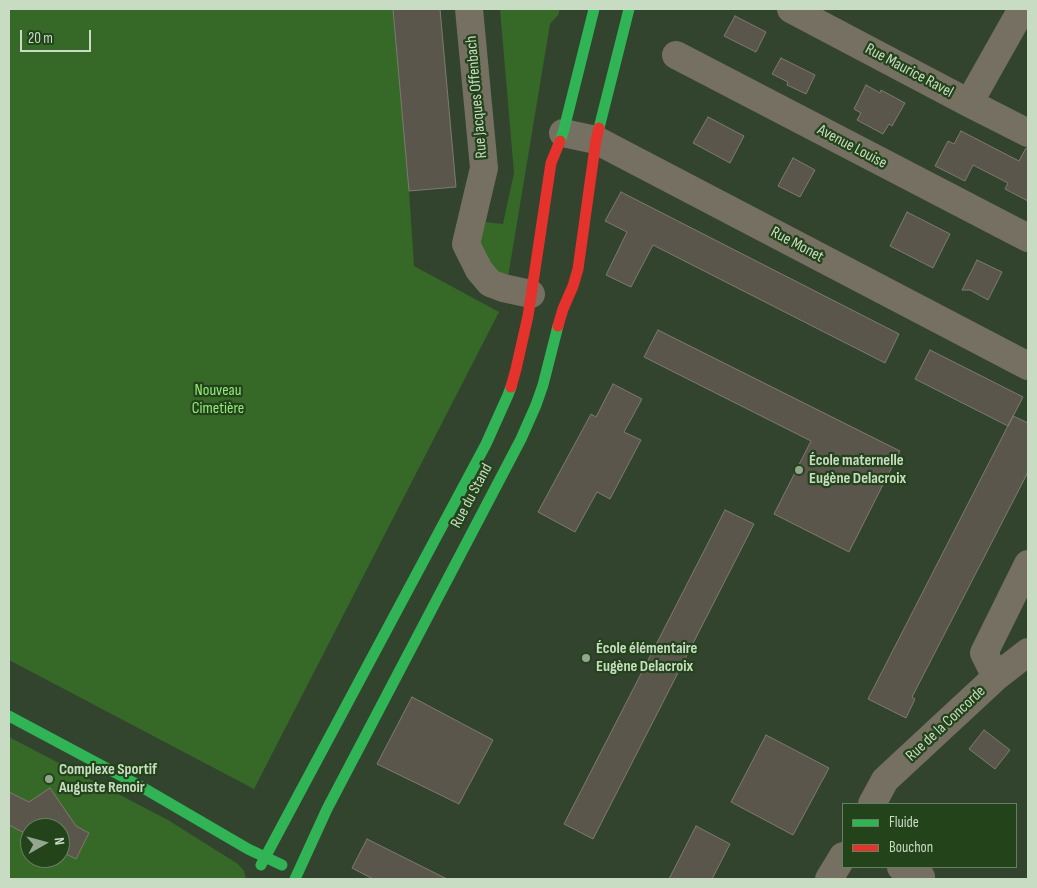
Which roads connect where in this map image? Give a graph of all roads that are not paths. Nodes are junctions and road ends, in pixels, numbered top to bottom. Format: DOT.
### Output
graph roads {
  1 [pos="469,9"];
  2 [pos="594,9"];
  3 [pos="629,9"];
  4 [pos="791,9"];
  5 [pos="1022,9"];
  6 [pos="676,55"];
  7 [pos="968,103"];
  8 [pos="1028,132"];
  9 [pos="563,133"];
  10 [pos="596,140"];
  11 [pos="1028,238"];
  12 [pos="531,294"];
  13 [pos="1028,366"];
  14 [pos="1028,564"];
  15 [pos="1028,652"];
  16 [pos="996,677"];
  17 [pos="9,716"];
  18 [pos="873,803"];
  19 [pos="842,858"];
  20 [pos="264,864"];
  21 [pos="300,877"];
  22 [pos="829,879"];
  1 -- 12 [label="street, Rue Jacques Offenbach"];
  2 -- 9 [label="street, Rue du Stand"];
  3 -- 10 [label="street, Rue du Stand"];
  4 -- 7 [label="street, Rue Maurice Ravel"];
  5 -- 7 [label="street"];
  6 -- 11 [label="street, Avenue Louise"];
  7 -- 8 [label="street, Rue Maurice Ravel"];
  9 -- 10 [label="street, Rue Monet"];
  9 -- 12 [label="street, Rue du Stand"];
  10 -- 13 [label="street, Rue Monet"];
  10 -- 21 [label="street, Rue du Stand"];
  12 -- 20 [label="street, Rue du Stand"];
  14 -- 16 [label="street"];
  15 -- 16 [label="street, Rue de la Concorde"];
  16 -- 18 [label="street, Rue de la Concorde"];
  17 -- 20 [label="street"];
  19 -- 22 [label="street"];
  20 -- 21 [label="street"];
}
